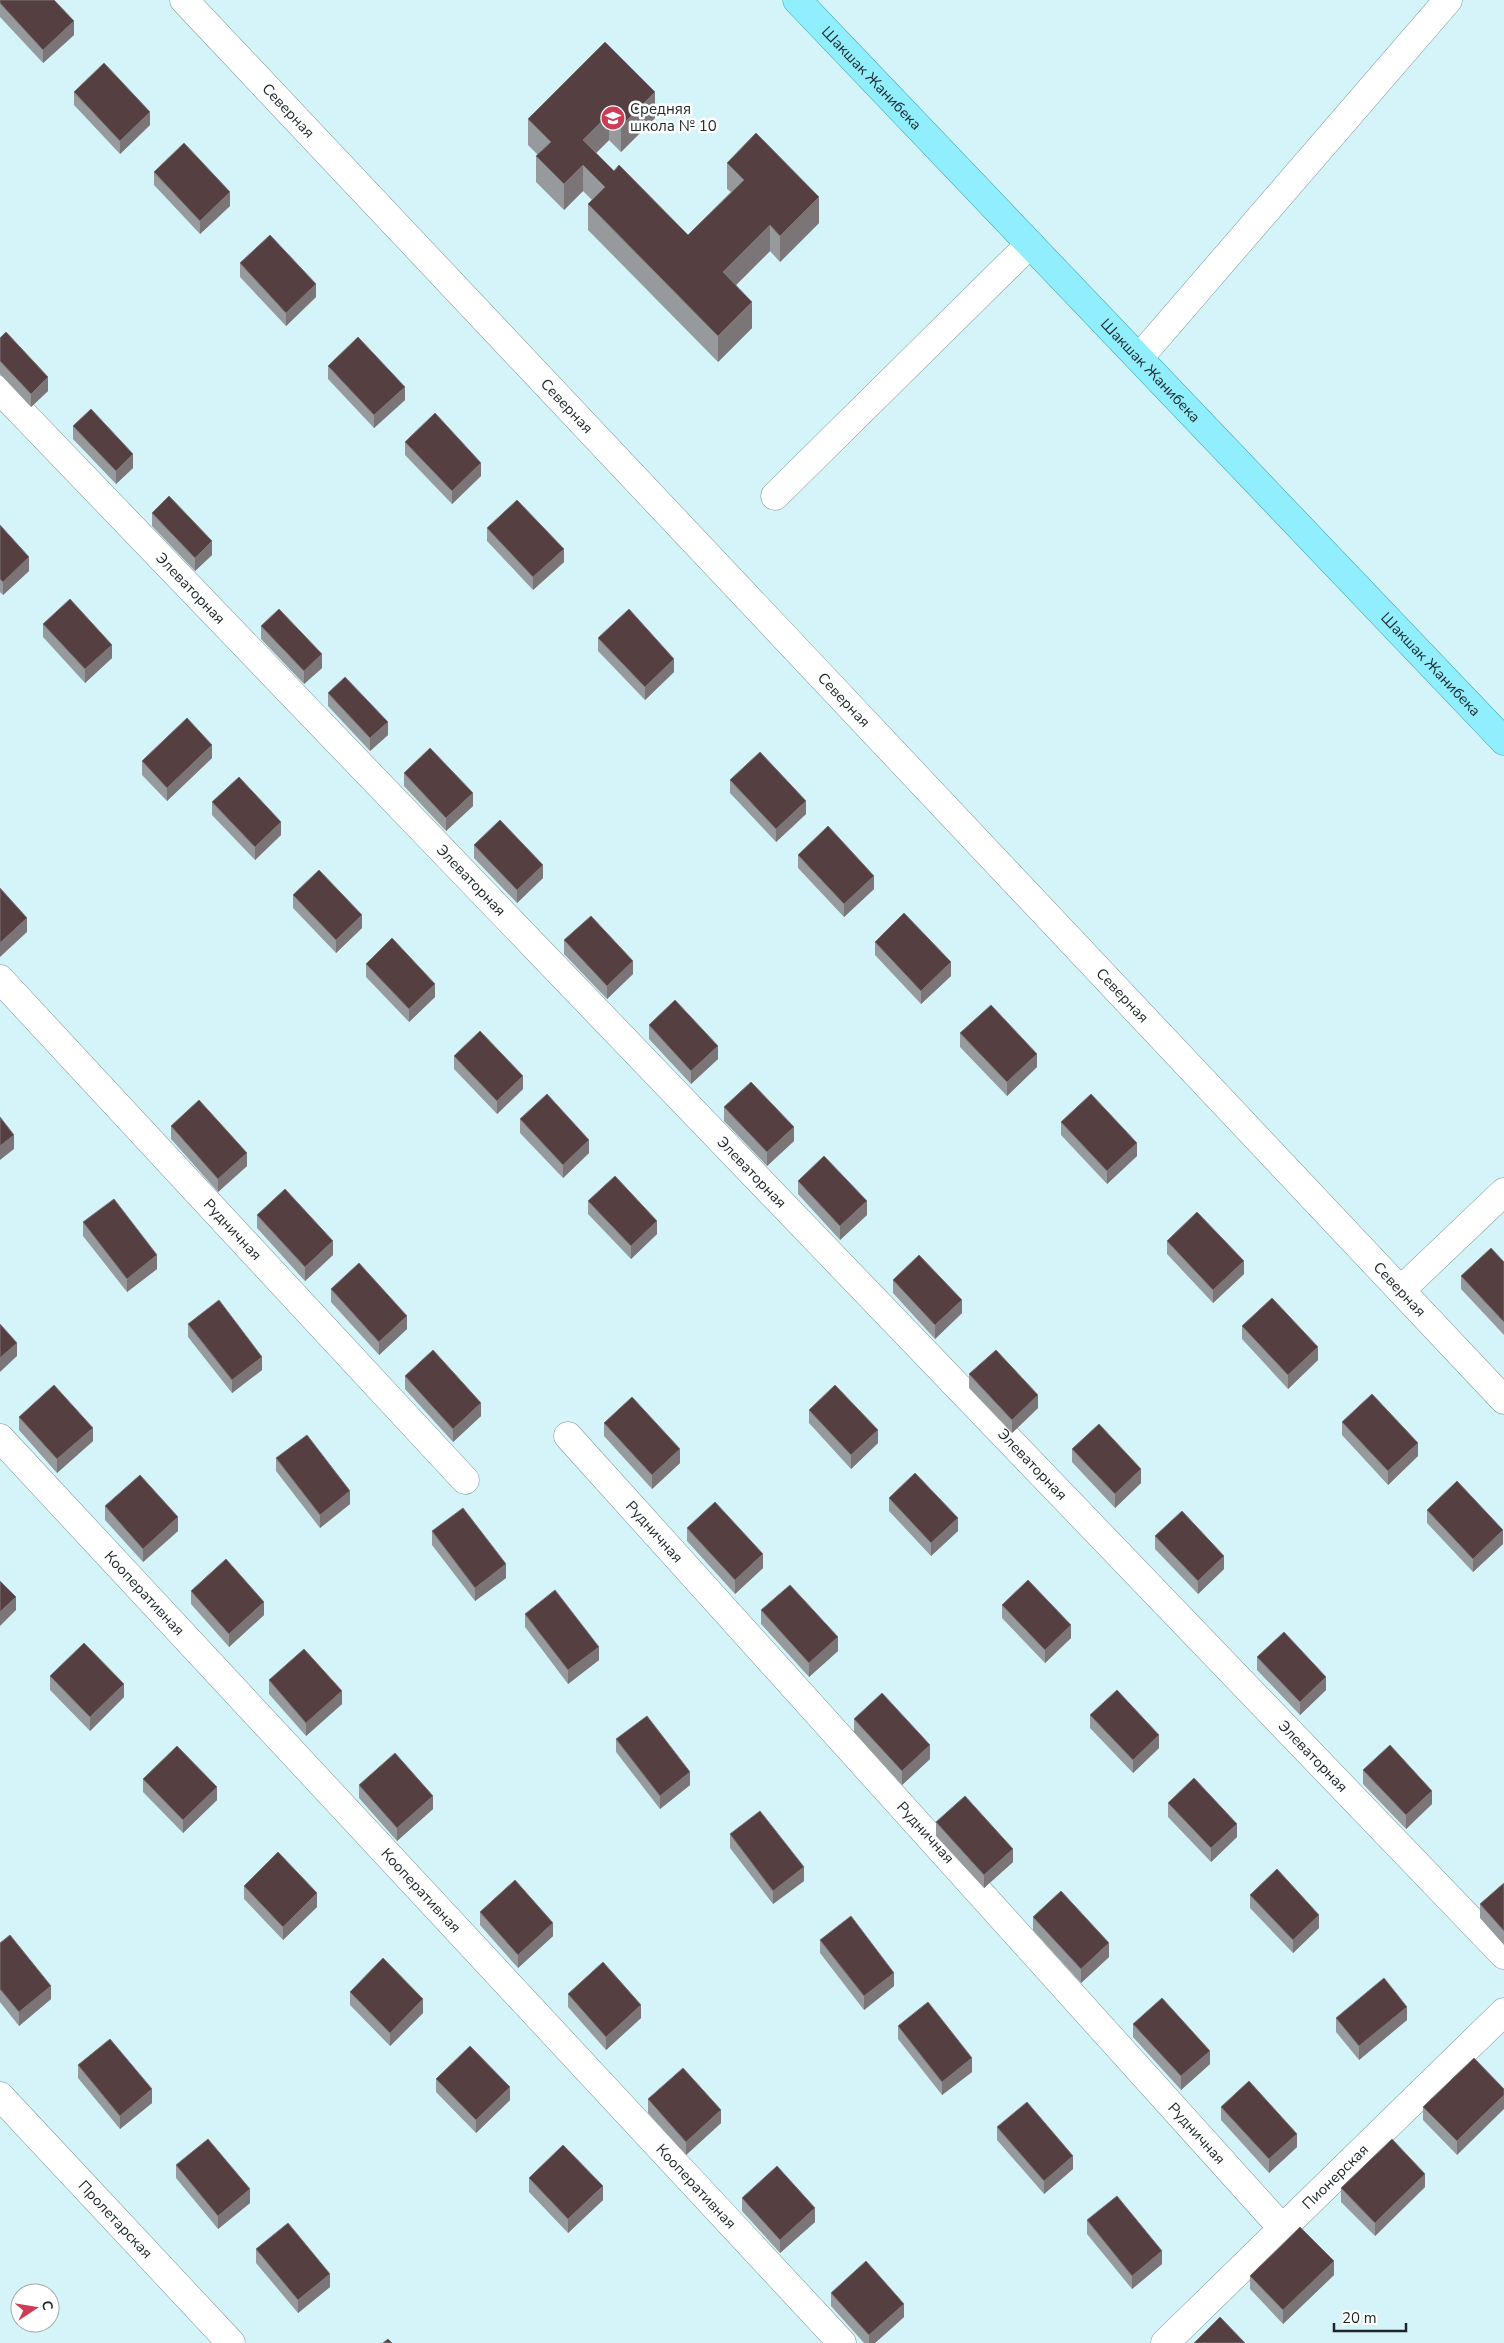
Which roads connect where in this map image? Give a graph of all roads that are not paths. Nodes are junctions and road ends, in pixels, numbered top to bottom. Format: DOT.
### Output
graph roads {
  1 [pos="184,0"];
  2 [pos="797,0"];
  3 [pos="1448,0"];
  4 [pos="1030,244"];
  5 [pos="1139,358"];
  6 [pos="0,390"];
  7 [pos="775,496"];
  8 [pos="1504,741"];
  9 [pos="0,979"];
  10 [pos="1504,1192"];
  11 [pos="1401,1290"];
  12 [pos="1504,1400"];
  13 [pos="568,1436"];
  14 [pos="0,1438"];
  15 [pos="465,1480"];
  16 [pos="1504,1955"];
  17 [pos="1504,2012"];
  18 [pos="0,2096"];
  19 [pos="1282,2228"];
  20 [pos="231,2343"];
  21 [pos="842,2343"];
  22 [pos="1165,2343"];
  1 -- 11 [label="street, Северная"];
  2 -- 4 [label="main road, Шакшак Жанибека"];
  3 -- 5 [label="street"];
  4 -- 5 [label="main road, Шакшак Жанибека"];
  4 -- 7 [label="street"];
  5 -- 8 [label="main road, Шакшак Жанибека"];
  6 -- 16 [label="street, Элеваторная"];
  9 -- 15 [label="street, Рудничная"];
  10 -- 11 [label="street"];
  11 -- 12 [label="street, Северная"];
  13 -- 19 [label="street, Рудничная"];
  14 -- 21 [label="street, Кооперативная"];
  17 -- 19 [label="street, Пионерская"];
  18 -- 20 [label="street, Пролетарская"];
  19 -- 22 [label="street, Пионерская"];
}
